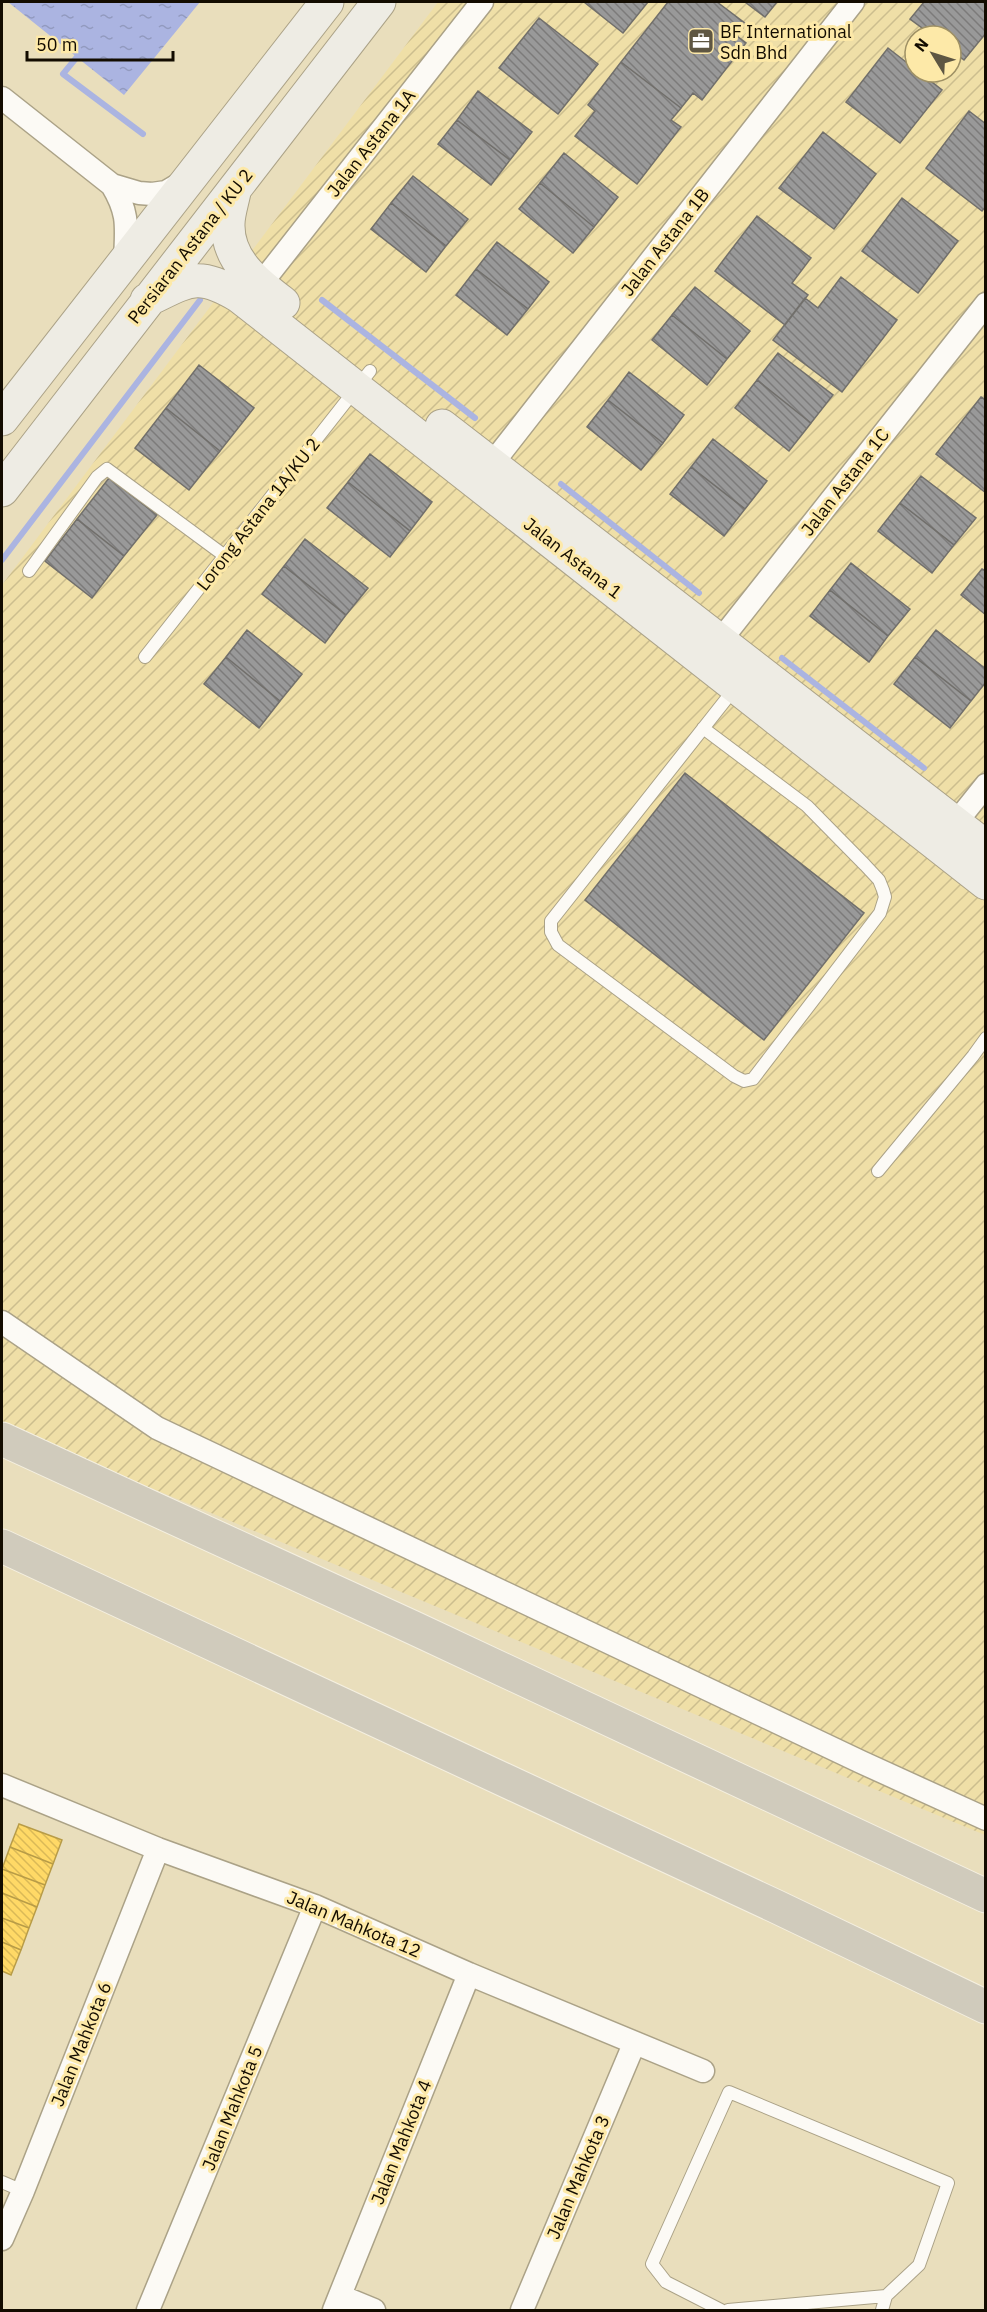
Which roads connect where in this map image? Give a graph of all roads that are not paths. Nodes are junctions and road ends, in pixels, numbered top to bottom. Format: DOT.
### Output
graph roads {
  1 [pos="327,2"];
  2 [pos="379,2"];
  3 [pos="482,2"];
  4 [pos="854,2"];
  5 [pos="2,98"];
  6 [pos="200,167"];
  7 [pos="112,185"];
  8 [pos="234,192"];
  9 [pos="124,263"];
  10 [pos="260,285"];
  11 [pos="147,300"];
  12 [pos="986,304"];
  13 [pos="364,379"];
  14 [pos="2,420"];
  15 [pos="484,473"];
  16 [pos="2,490"];
  17 [pos="225,556"];
  18 [pos="28,571"];
  19 [pos="712,651"];
  20 [pos="146,657"];
  21 [pos="736,687"];
  22 [pos="704,728"];
  23 [pos="985,785"];
  24 [pos="946,834"];
  25 [pos="986,847"];
  26 [pos="986,883"];
  27 [pos="986,1038"];
  28 [pos="878,1171"];
  29 [pos="2,1323"];
  30 [pos="2,1439"];
  31 [pos="2,1546"];
  32 [pos="4,1793"];
  33 [pos="986,1819"];
  34 [pos="158,1849"];
  35 [pos="986,1896"];
  36 [pos="315,1906"];
  37 [pos="469,1974"];
  38 [pos="986,2007"];
  39 [pos="634,2044"];
  40 [pos="703,2071"];
  41 [pos="2,2182"];
  42 [pos="23,2191"];
  43 [pos="2,2239"];
  44 [pos="886,2296"];
  45 [pos="337,2303"];
  46 [pos="148,2310"];
  47 [pos="374,2310"];
  48 [pos="522,2310"];
  49 [pos="721,2310"];
  50 [pos="728,2310"];
  51 [pos="882,2310"];
  1 -- 6 [label="street"];
  2 -- 8 [label="street, Persiaran Astana / KU 2"];
  3 -- 10 [label="street, Jalan Astana 1A"];
  4 -- 15 [label="street, Jalan Astana 1B"];
  5 -- 7 [label="street"];
  6 -- 7 [label="street"];
  6 -- 9 [label="street"];
  7 -- 9 [label="street"];
  8 -- 10 [label="street, Jalan Astana 1"];
  8 -- 11 [label="street, Persiaran Astana / KU 2"];
  9 -- 14 [label="street"];
  10 -- 13 [label="street, Jalan Astana 1"];
  11 -- 13 [label="street, Jalan Astana 1"];
  11 -- 16 [label="street, Persiaran Astana / KU 2"];
  12 -- 19 [label="street, Jalan Astana 1C"];
  13 -- 15 [label="street, Jalan Astana 1"];
  13 -- 17 [label="lane, Lorong Astana 1A/KU 2"];
  15 -- 19 [label="street, Jalan Astana 1"];
  17 -- 18 [label="lane"];
  17 -- 20 [label="lane, Lorong Astana 1A/KU 2"];
  19 -- 21 [label="street, Jalan Astana 1"];
  19 -- 24 [label="street, Jalan Astana 1"];
  21 -- 22 [label="lane"];
  21 -- 24 [label="street, Jalan Astana 1"];
  22 -- 22 [label="lane"];
  23 -- 24 [label="street"];
  24 -- 25 [label="street, Jalan Astana 1"];
  24 -- 26 [label="street, Jalan Astana 1"];
  27 -- 28 [label="lane"];
  29 -- 33 [label="street"];
  30 -- 35 [label="highway"];
  31 -- 38 [label="highway"];
  32 -- 34 [label="street, Jalan Mahkota 12"];
  34 -- 36 [label="street, Jalan Mahkota 12"];
  34 -- 42 [label="street, Jalan Mahkota 6"];
  36 -- 37 [label="street, Jalan Mahkota 12"];
  36 -- 46 [label="street, Jalan Mahkota 5"];
  37 -- 39 [label="street, Jalan Mahkota 12"];
  37 -- 45 [label="street, Jalan Mahkota 4"];
  39 -- 40 [label="street, Jalan Mahkota 12"];
  39 -- 48 [label="street, Jalan Mahkota 3"];
  41 -- 42 [label="lane"];
  42 -- 43 [label="street, Jalan Mahkota 6"];
  44 -- 49 [label="lane"];
  44 -- 50 [label="lane"];
  44 -- 51 [label="lane"];
  45 -- 47 [label="street"];
}
